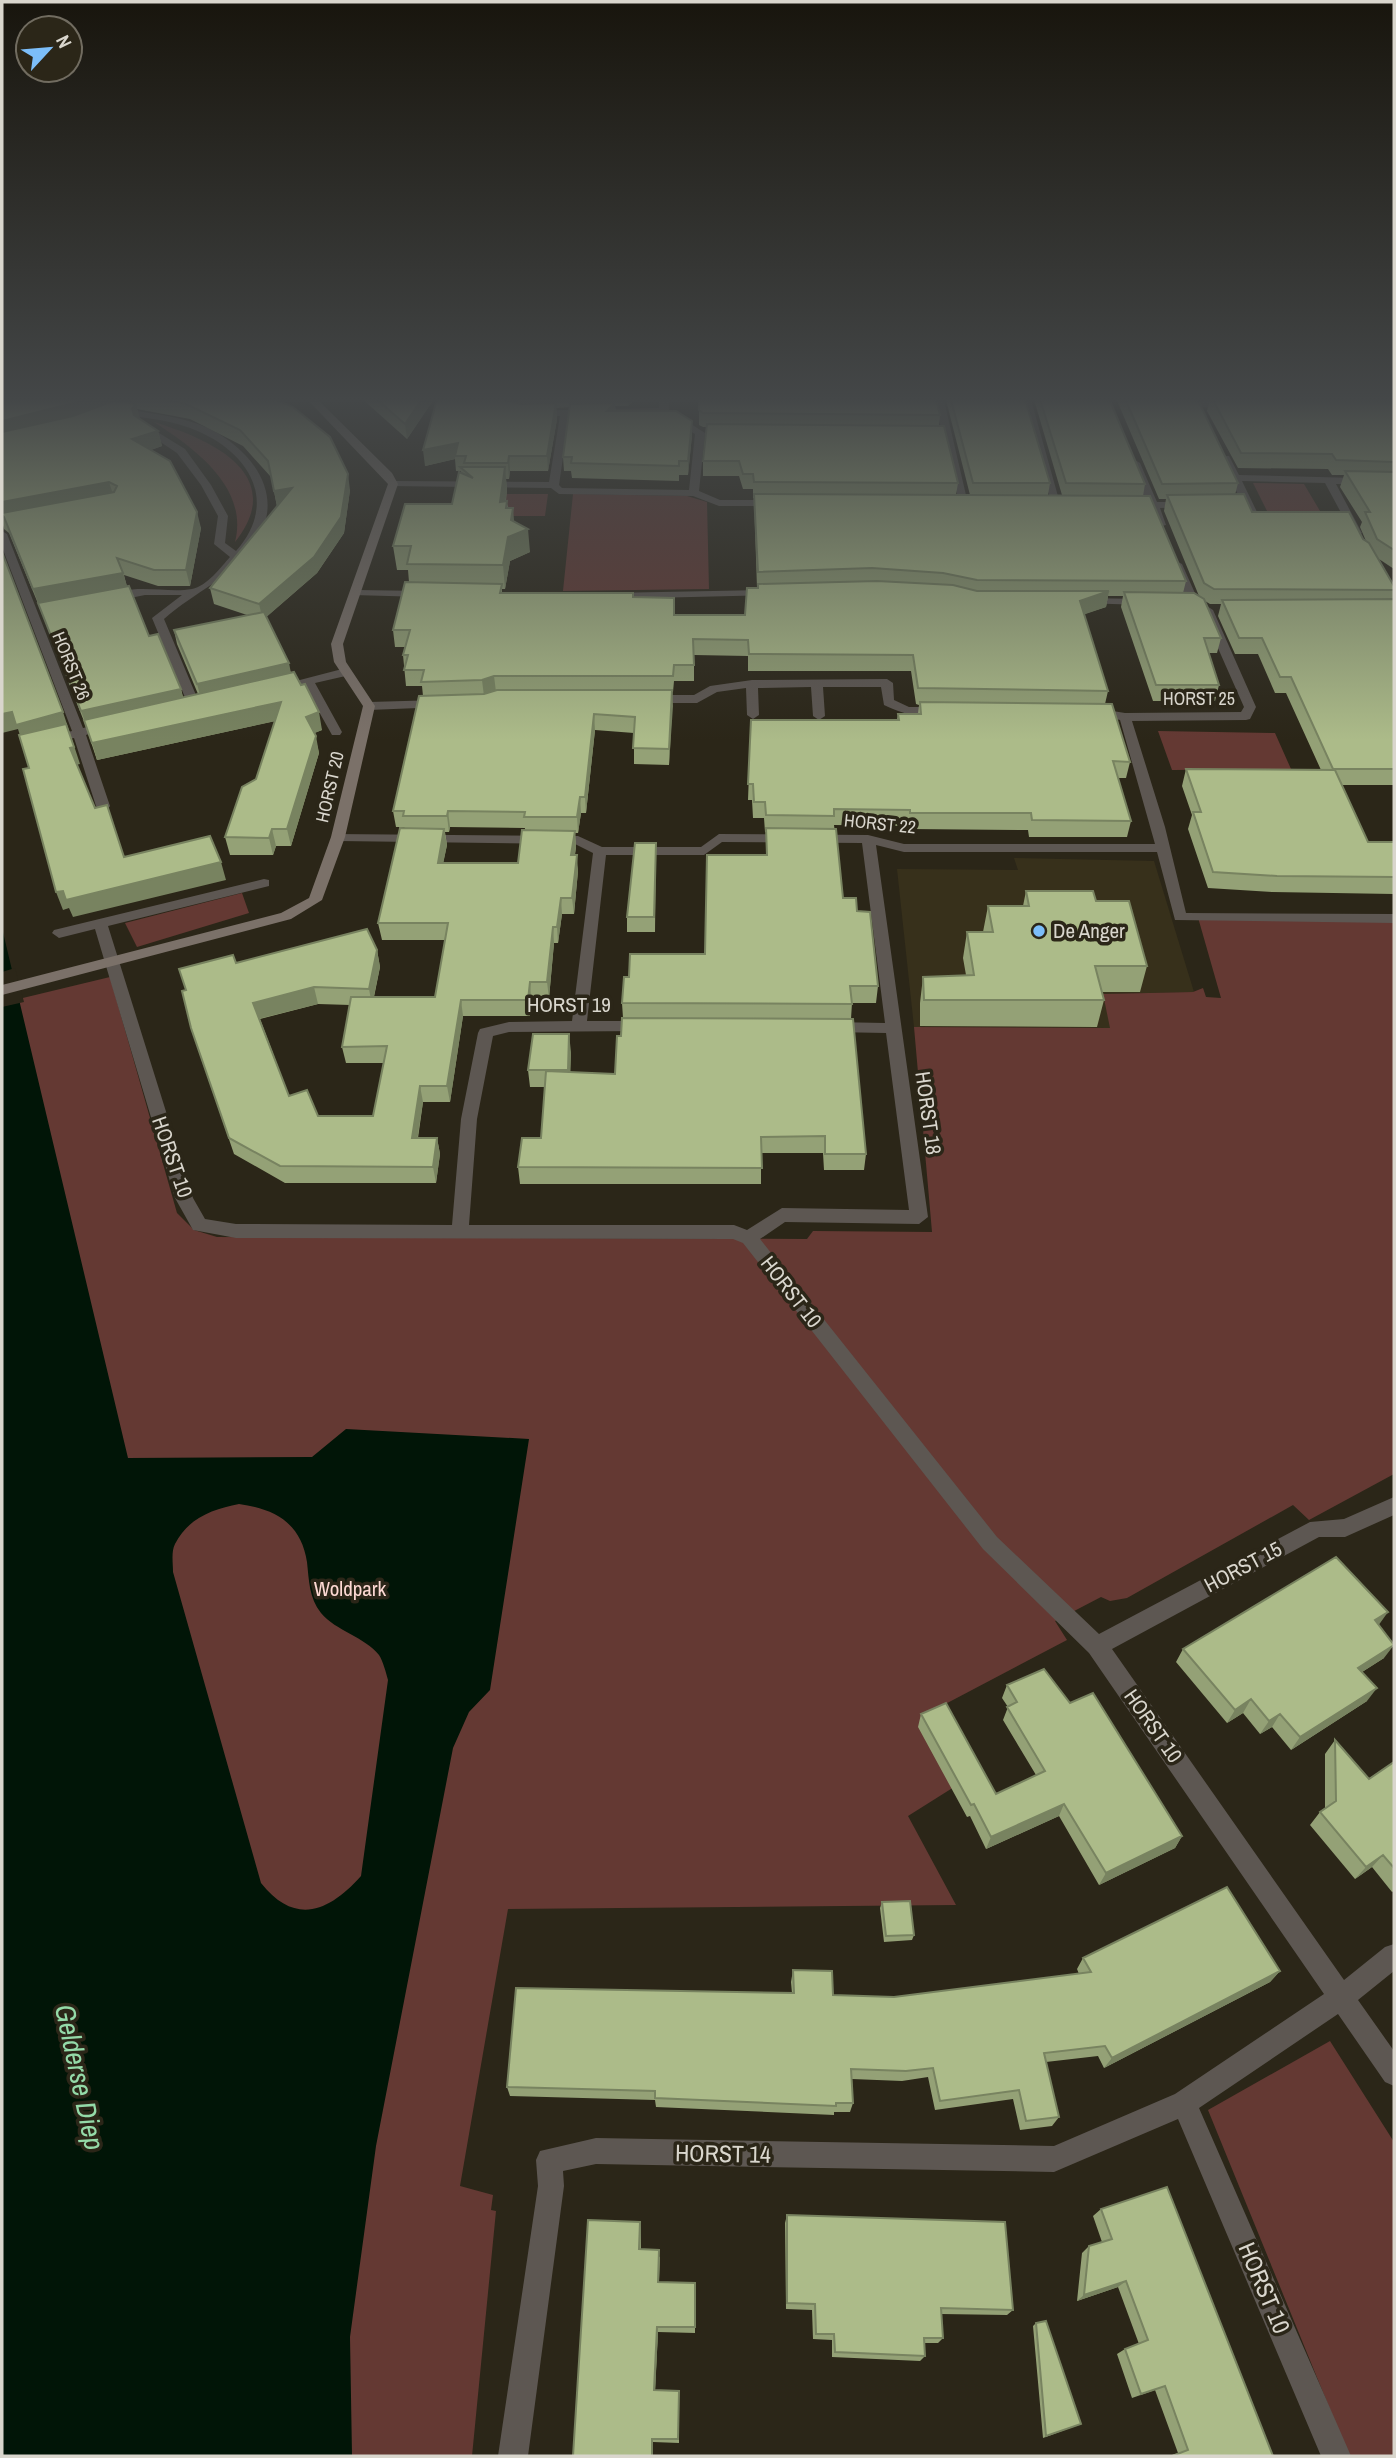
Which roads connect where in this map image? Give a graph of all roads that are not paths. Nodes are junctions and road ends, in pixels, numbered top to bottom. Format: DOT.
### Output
graph roads {
  1 [pos="220,511"];
  2 [pos="261,511"];
  3 [pos="384,511"];
  4 [pos="1155,511"];
  5 [pos="1251,511"];
  6 [pos="1346,511"];
  7 [pos="1268,517"];
  8 [pos="1336,518"];
  9 [pos="1350,518"];
  10 [pos="14,522"];
  11 [pos="2,524"];
  12 [pos="2,534"];
  13 [pos="1360,541"];
  14 [pos="1168,543"];
  15 [pos="1172,555"];
  16 [pos="236,556"];
  17 [pos="191,593"];
  18 [pos="358,593"];
  19 [pos="779,593"];
  20 [pos="442,594"];
  21 [pos="602,596"];
  22 [pos="94,601"];
  23 [pos="1068,601"];
  24 [pos="1156,601"];
  25 [pos="346,672"];
  26 [pos="308,681"];
  27 [pos="752,684"];
  28 [pos="817,684"];
  29 [pos="270,690"];
  30 [pos="627,700"];
  31 [pos="448,704"];
  32 [pos="369,706"];
  33 [pos="194,707"];
  34 [pos="957,711"];
  35 [pos="1079,712"];
  36 [pos="753,715"];
  37 [pos="819,716"];
  38 [pos="1125,716"];
  39 [pos="117,724"];
  40 [pos="337,732"];
  41 [pos="79,733"];
  42 [pos="34,743"];
  43 [pos="103,806"];
  44 [pos="338,837"];
  45 [pos="868,839"];
  46 [pos="1162,848"];
  47 [pos="600,851"];
  48 [pos="264,883"];
  49 [pos="1394,919"];
  50 [pos="100,922"];
  51 [pos="59,933"];
  52 [pos="111,962"];
  53 [pos="2,990"];
  54 [pos="579,1026"];
  55 [pos="661,1026"];
  56 [pos="812,1027"];
  57 [pos="895,1028"];
  58 [pos="460,1231"];
  59 [pos="749,1238"];
  60 [pos="1394,1506"];
  61 [pos="1097,1646"];
  62 [pos="1394,1956"];
  63 [pos="1343,1996"];
  64 [pos="1394,2073"];
  65 [pos="1184,2103"];
  66 [pos="513,2456"];
  67 [pos="1336,2456"];
  1 -- 16 [label="street"];
  2 -- 16 [label="street"];
  3 -- 18 [label="street"];
  4 -- 14 [label="street"];
  5 -- 7 [label="street"];
  6 -- 9 [label="street"];
  8 -- 9 [label="street"];
  9 -- 13 [label="street"];
  10 -- 11 [label="street"];
  12 -- 41 [label="street, HORST 26"];
  15 -- 38 [label="street, HORST 25"];
  16 -- 17 [label="street"];
  17 -- 22 [label="street"];
  17 -- 33 [label="street"];
  18 -- 20 [label="street"];
  18 -- 25 [label="street"];
  19 -- 21 [label="street"];
  23 -- 24 [label="street"];
  25 -- 26 [label="street"];
  25 -- 32 [label="street"];
  26 -- 29 [label="street"];
  26 -- 40 [label="street, HORST 20"];
  27 -- 28 [label="street"];
  27 -- 30 [label="street"];
  27 -- 36 [label="street"];
  28 -- 34 [label="street"];
  28 -- 37 [label="street"];
  31 -- 32 [label="street"];
  32 -- 44 [label="street, HORST 20"];
  35 -- 38 [label="street, HORST 25"];
  38 -- 46 [label="street"];
  39 -- 41 [label="street, HORST 26"];
  41 -- 42 [label="street, HORST 26"];
  41 -- 43 [label="street, HORST 26"];
  44 -- 47 [label="street, HORST 22"];
  44 -- 52 [label="street, HORST 20"];
  45 -- 46 [label="street, HORST 22"];
  45 -- 47 [label="street, HORST 22"];
  45 -- 57 [label="street, HORST 18"];
  46 -- 49 [label="street"];
  47 -- 54 [label="street"];
  48 -- 50 [label="street"];
  50 -- 51 [label="street"];
  50 -- 52 [label="street"];
  52 -- 53 [label="street, HORST 20"];
  52 -- 58 [label="street, HORST 10"];
  54 -- 55 [label="street, HORST 19"];
  54 -- 58 [label="street, HORST 19"];
  56 -- 57 [label="street"];
  57 -- 59 [label="street, HORST 18"];
  58 -- 59 [label="street, HORST 10"];
  59 -- 61 [label="street, HORST 10"];
  60 -- 61 [label="street, HORST 15"];
  61 -- 63 [label="street, HORST 10"];
  62 -- 63 [label="street"];
  63 -- 64 [label="street, HORST 10"];
  63 -- 65 [label="street"];
  65 -- 66 [label="street, HORST 14"];
  65 -- 67 [label="street, HORST 10"];
}
